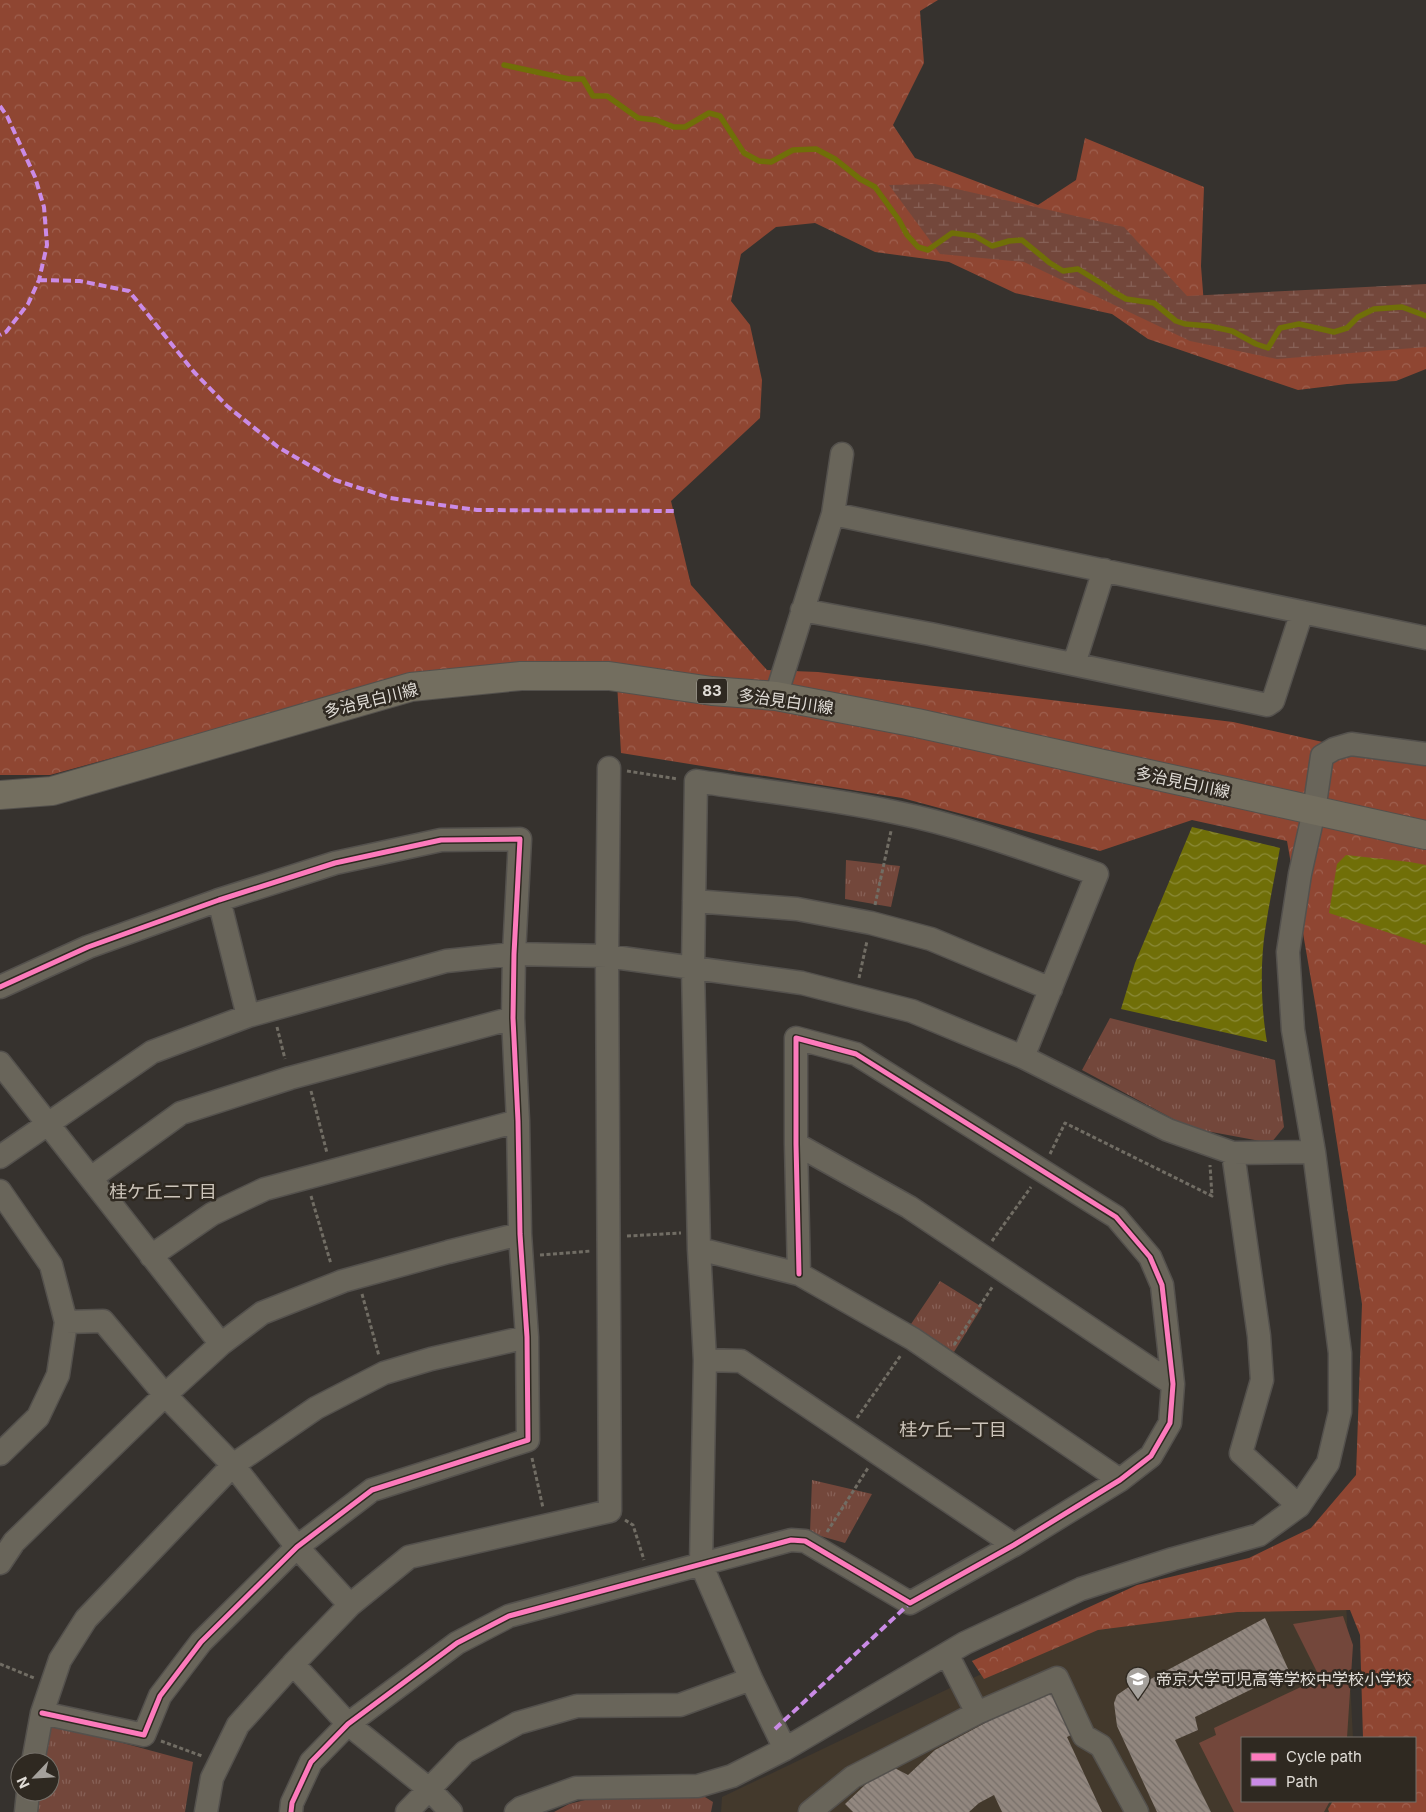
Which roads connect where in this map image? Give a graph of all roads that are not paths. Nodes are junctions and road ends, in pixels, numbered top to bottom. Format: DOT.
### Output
graph roads {
  1 [pos="842,454"];
  2 [pos="833,514"];
  3 [pos="1104,570"];
  4 [pos="802,610"];
  5 [pos="1302,612"];
  6 [pos="1426,638"];
  7 [pos="1074,664"];
  8 [pos="776,696"];
  9 [pos="1426,754"];
  10 [pos="608,768"];
  11 [pos="0,795"];
  12 [pos="1314,811"];
  13 [pos="1426,835"];
  14 [pos="219,900"];
  15 [pos="694,901"];
  16 [pos="514,954"];
  17 [pos="607,956"];
  18 [pos="693,968"];
  19 [pos="0,987"];
  20 [pos="1051,988"];
  21 [pos="248,1016"];
  22 [pos="513,1018"];
  23 [pos="1023,1057"];
  24 [pos="0,1063"];
  25 [pos="518,1121"];
  26 [pos="49,1123"];
  27 [pos="796,1144"];
  28 [pos="1233,1152"];
  29 [pos="1314,1152"];
  30 [pos="0,1157"];
  31 [pos="91,1178"];
  32 [pos="0,1191"];
  33 [pos="520,1234"];
  34 [pos="699,1240"];
  35 [pos="151,1256"];
  36 [pos="799,1274"];
  37 [pos="66,1322"];
  38 [pos="527,1337"];
  39 [pos="221,1344"];
  40 [pos="705,1360"];
  41 [pos="1173,1384"];
  42 [pos="165,1395"];
  43 [pos="0,1454"];
  44 [pos="233,1464"];
  45 [pos="1120,1480"];
  46 [pos="1299,1506"];
  47 [pos="1014,1545"];
  48 [pos="297,1547"];
  49 [pos="0,1563"];
  50 [pos="701,1564"];
  51 [pos="350,1605"];
  52 [pos="947,1654"];
  53 [pos="293,1664"];
  54 [pos="751,1679"];
  55 [pos="42,1713"];
  56 [pos="977,1713"];
  57 [pos="348,1724"];
  58 [pos="785,1749"];
  59 [pos="35,1752"];
  60 [pos="429,1789"];
  61 [pos="206,1812"];
  62 [pos="290,1812"];
  63 [pos="407,1812"];
  64 [pos="450,1812"];
  65 [pos="516,1812"];
  66 [pos="810,1812"];
  67 [pos="1137,1812"];
  1 -- 2 [label="street"];
  2 -- 3 [label="street"];
  2 -- 4 [label="street"];
  3 -- 5 [label="street"];
  3 -- 7 [label="street"];
  4 -- 7 [label="street"];
  4 -- 8 [label="street"];
  5 -- 6 [label="street"];
  5 -- 7 [label="street"];
  8 -- 11 [label="main road, 多治見白川線 / 83"];
  8 -- 12 [label="main road, 多治見白川線 / 83"];
  9 -- 12 [label="street"];
  10 -- 17 [label="street"];
  12 -- 13 [label="main road, 多治見白川線 / 83"];
  12 -- 29 [label="street"];
  14 -- 16 [label="street"];
  14 -- 19 [label="street"];
  14 -- 21 [label="street"];
  15 -- 18 [label="street"];
  15 -- 20 [label="street"];
  15 -- 20 [label="street"];
  16 -- 17 [label="street"];
  16 -- 21 [label="street"];
  16 -- 22 [label="street"];
  17 -- 18 [label="street"];
  17 -- 51 [label="street"];
  18 -- 23 [label="street"];
  18 -- 34 [label="street"];
  20 -- 23 [label="street"];
  21 -- 26 [label="street"];
  22 -- 25 [label="street"];
  22 -- 31 [label="street"];
  23 -- 28 [label="street"];
  24 -- 26 [label="street"];
  25 -- 33 [label="street"];
  25 -- 35 [label="street"];
  26 -- 30 [label="street"];
  26 -- 31 [label="street"];
  27 -- 36 [label="street"];
  27 -- 41 [label="street"];
  27 -- 41 [label="street"];
  28 -- 29 [label="street"];
  28 -- 46 [label="street"];
  29 -- 46 [label="street"];
  31 -- 35 [label="street"];
  32 -- 37 [label="street"];
  33 -- 38 [label="street"];
  33 -- 39 [label="street"];
  34 -- 36 [label="street"];
  34 -- 40 [label="street"];
  35 -- 39 [label="street"];
  36 -- 45 [label="street"];
  37 -- 42 [label="street"];
  37 -- 43 [label="street"];
  38 -- 44 [label="street"];
  38 -- 48 [label="street"];
  39 -- 42 [label="street"];
  40 -- 47 [label="street"];
  40 -- 50 [label="street"];
  41 -- 45 [label="street"];
  42 -- 44 [label="street"];
  42 -- 49 [label="street"];
  44 -- 48 [label="street"];
  44 -- 55 [label="street"];
  45 -- 47 [label="street"];
  46 -- 52 [label="street"];
  47 -- 50 [label="street"];
  48 -- 51 [label="street"];
  48 -- 55 [label="street"];
  50 -- 54 [label="street"];
  50 -- 57 [label="street"];
  51 -- 53 [label="street"];
  52 -- 56 [label="street"];
  52 -- 58 [label="street"];
  53 -- 57 [label="street"];
  53 -- 61 [label="street"];
  54 -- 58 [label="street"];
  54 -- 60 [label="street"];
  55 -- 59 [label="street"];
  56 -- 66 [label="street"];
  56 -- 67 [label="street"];
  57 -- 60 [label="street"];
  57 -- 62 [label="street"];
  58 -- 65 [label="street"];
  60 -- 63 [label="street"];
  60 -- 64 [label="street"];
}
